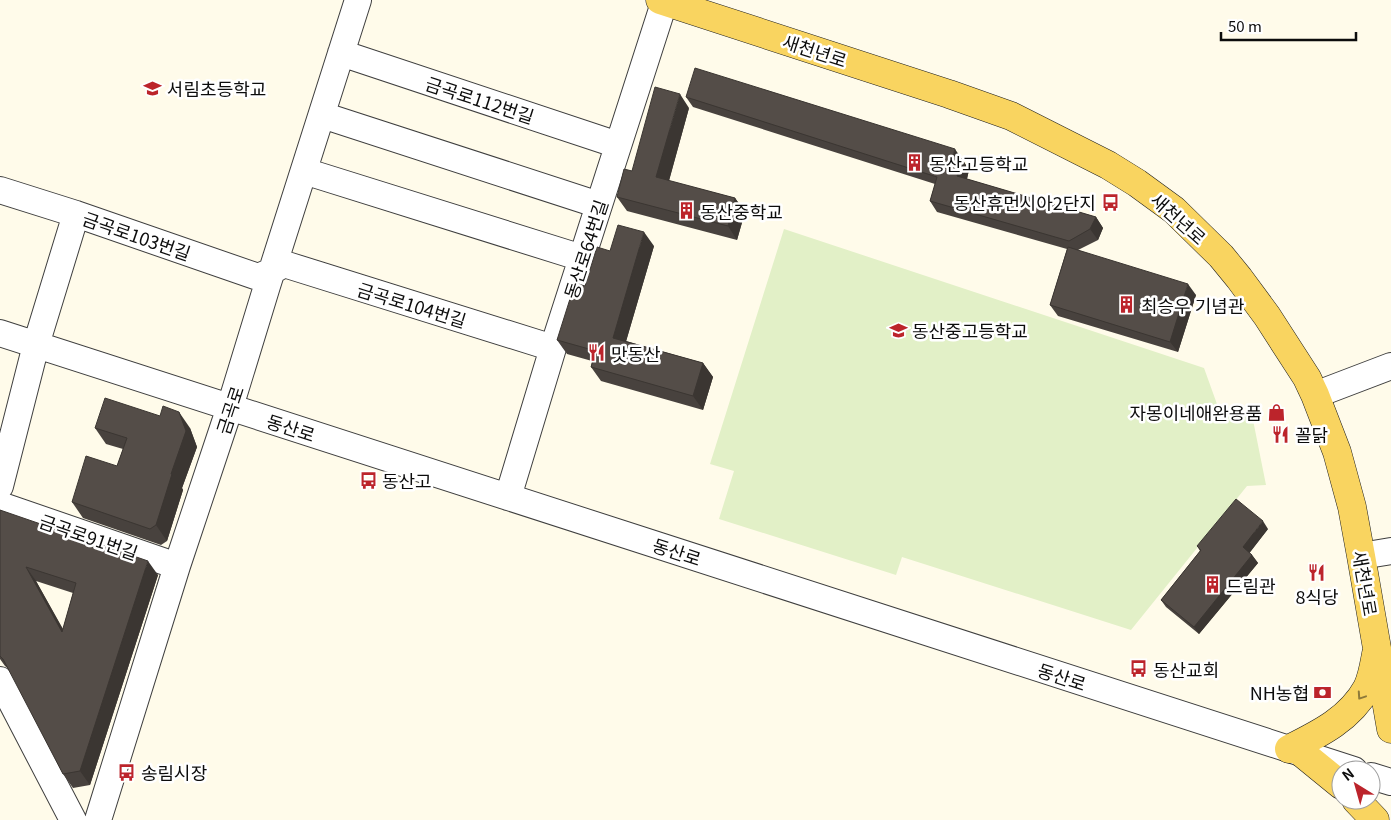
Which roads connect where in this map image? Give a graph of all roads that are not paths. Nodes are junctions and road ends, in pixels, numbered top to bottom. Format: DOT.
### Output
graph roads {
  1 [pos="358,0"];
  2 [pos="663,1"];
  3 [pos="341,53"];
  4 [pos="322,115"];
  5 [pos="618,145"];
  6 [pos="304,171"];
  7 [pos="0,190"];
  8 [pos="599,205"];
  9 [pos="76,214"];
  10 [pos="582,258"];
  11 [pos="272,271"];
  12 [pos="0,333"];
  13 [pos="36,344"];
  14 [pos="553,348"];
  15 [pos="1391,366"];
  16 [pos="1315,395"];
  17 [pos="230,407"];
  18 [pos="0,486"];
  19 [pos="508,497"];
  20 [pos="0,505"];
  21 [pos="1391,551"];
  22 [pos="1361,556"];
  23 [pos="178,566"];
  24 [pos="1378,650"];
  25 [pos="1391,676"];
  26 [pos="0,680"];
  27 [pos="1391,729"];
  28 [pos="1296,751"];
  29 [pos="1331,762"];
  30 [pos="1331,777"];
  31 [pos="1366,810"];
  32 [pos="73,820"];
  33 [pos="98,820"];
  34 [pos="1375,820"];
  1 -- 3 [label="street, 금곡로"];
  2 -- 5 [label="street, 동산로64번길"];
  2 -- 16 [label="main road, 새천년로"];
  3 -- 4 [label="street, 금곡로"];
  3 -- 5 [label="street, 금곡로112번길"];
  4 -- 6 [label="street, 금곡로"];
  4 -- 8 [label="street"];
  5 -- 8 [label="street, 동산로64번길"];
  6 -- 10 [label="street"];
  6 -- 11 [label="street, 금곡로"];
  7 -- 9 [label="street, 금곡로103번길"];
  8 -- 10 [label="street, 동산로64번길"];
  9 -- 11 [label="street, 금곡로103번길"];
  9 -- 13 [label="street"];
  10 -- 14 [label="street, 동산로64번길"];
  11 -- 14 [label="street, 금곡로104번길"];
  11 -- 17 [label="street, 금곡로"];
  12 -- 13 [label="street, 동산로"];
  13 -- 17 [label="street, 동산로"];
  13 -- 18 [label="street"];
  14 -- 19 [label="street, 동산로64번길"];
  15 -- 16 [label="street"];
  16 -- 22 [label="main road, 새천년로"];
  17 -- 19 [label="street, 동산로"];
  17 -- 23 [label="street, 금곡로"];
  19 -- 28 [label="street, 동산로"];
  20 -- 23 [label="street, 금곡로91번길"];
  21 -- 22 [label="street"];
  22 -- 24 [label="main road, 새천년로"];
  23 -- 33 [label="street, 금곡로"];
  24 -- 25 [label="main road"];
  24 -- 27 [label="main road, 새천년로"];
  24 -- 28 [label="main road, one-way"];
  26 -- 32 [label="street"];
  28 -- 29 [label="street, 동산로"];
  28 -- 30 [label="main road"];
  31 -- 34 [label="main road"];
}
